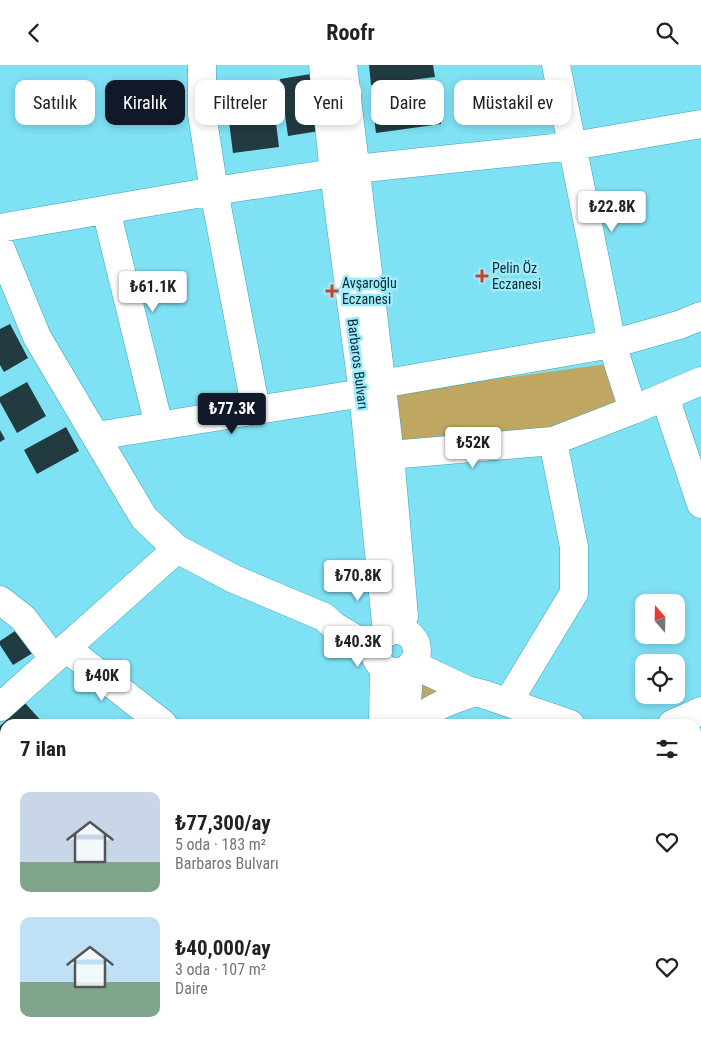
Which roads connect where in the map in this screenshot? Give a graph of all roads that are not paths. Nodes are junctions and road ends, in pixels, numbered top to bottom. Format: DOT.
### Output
graph roads {
  1 [pos="202,65"];
  2 [pos="323,65"];
  3 [pos="343,65"];
  4 [pos="556,65"];
  5 [pos="701,124"];
  6 [pos="573,146"];
  7 [pos="345,171"];
  8 [pos="214,191"];
  9 [pos="106,210"];
  10 [pos="0,228"];
  11 [pos="0,247"];
  12 [pos="10,300"];
  13 [pos="701,316"];
  14 [pos="612,344"];
  15 [pos="701,381"];
  16 [pos="372,389"];
  17 [pos="666,396"];
  18 [pos="256,410"];
  19 [pos="633,410"];
  20 [pos="159,426"];
  21 [pos="96,436"];
  22 [pos="553,441"];
  23 [pos="390,455"];
  24 [pos="701,504"];
  25 [pos="176,549"];
  26 [pos="0,600"];
  27 [pos="396,651"];
  28 [pos="60,653"];
  29 [pos="489,696"];
  30 [pos="0,707"];
  31 [pos="701,711"];
  32 [pos="156,719"];
  33 [pos="384,719"];
  34 [pos="405,719"];
  35 [pos="417,719"];
  36 [pos="556,719"];
  37 [pos="683,719"];
  1 -- 8 [label="street"];
  2 -- 7 [label="street, Barbaros Bulvarı"];
  3 -- 7 [label="street, Barbaros Bulvarı"];
  4 -- 6 [label="street"];
  5 -- 6 [label="street"];
  6 -- 7 [label="street"];
  6 -- 14 [label="street"];
  7 -- 8 [label="street"];
  7 -- 16 [label="street, Barbaros Bulvarı"];
  8 -- 9 [label="street"];
  8 -- 18 [label="street"];
  9 -- 10 [label="street"];
  9 -- 20 [label="street"];
  11 -- 12 [label="street"];
  12 -- 21 [label="street"];
  13 -- 14 [label="street"];
  14 -- 16 [label="street"];
  14 -- 19 [label="street"];
  15 -- 17 [label="street"];
  16 -- 18 [label="street"];
  16 -- 23 [label="street, Barbaros Bulvarı"];
  16 -- 27 [label="street, Barbaros Bulvarı"];
  17 -- 19 [label="street"];
  17 -- 24 [label="street"];
  18 -- 20 [label="street"];
  19 -- 22 [label="street"];
  20 -- 21 [label="street"];
  21 -- 25 [label="street"];
  22 -- 23 [label="street"];
  22 -- 29 [label="street"];
  23 -- 27 [label="street, Barbaros Bulvarı"];
  25 -- 27 [label="street"];
  25 -- 28 [label="street"];
  26 -- 28 [label="street"];
  27 -- 29 [label="street"];
  27 -- 33 [label="street, Barbaros Bulvarı"];
  27 -- 34 [label="street, Barbaros Bulvarı"];
  28 -- 30 [label="street"];
  28 -- 32 [label="street"];
  29 -- 35 [label="street"];
  29 -- 36 [label="street"];
  31 -- 37 [label="street"];
}
